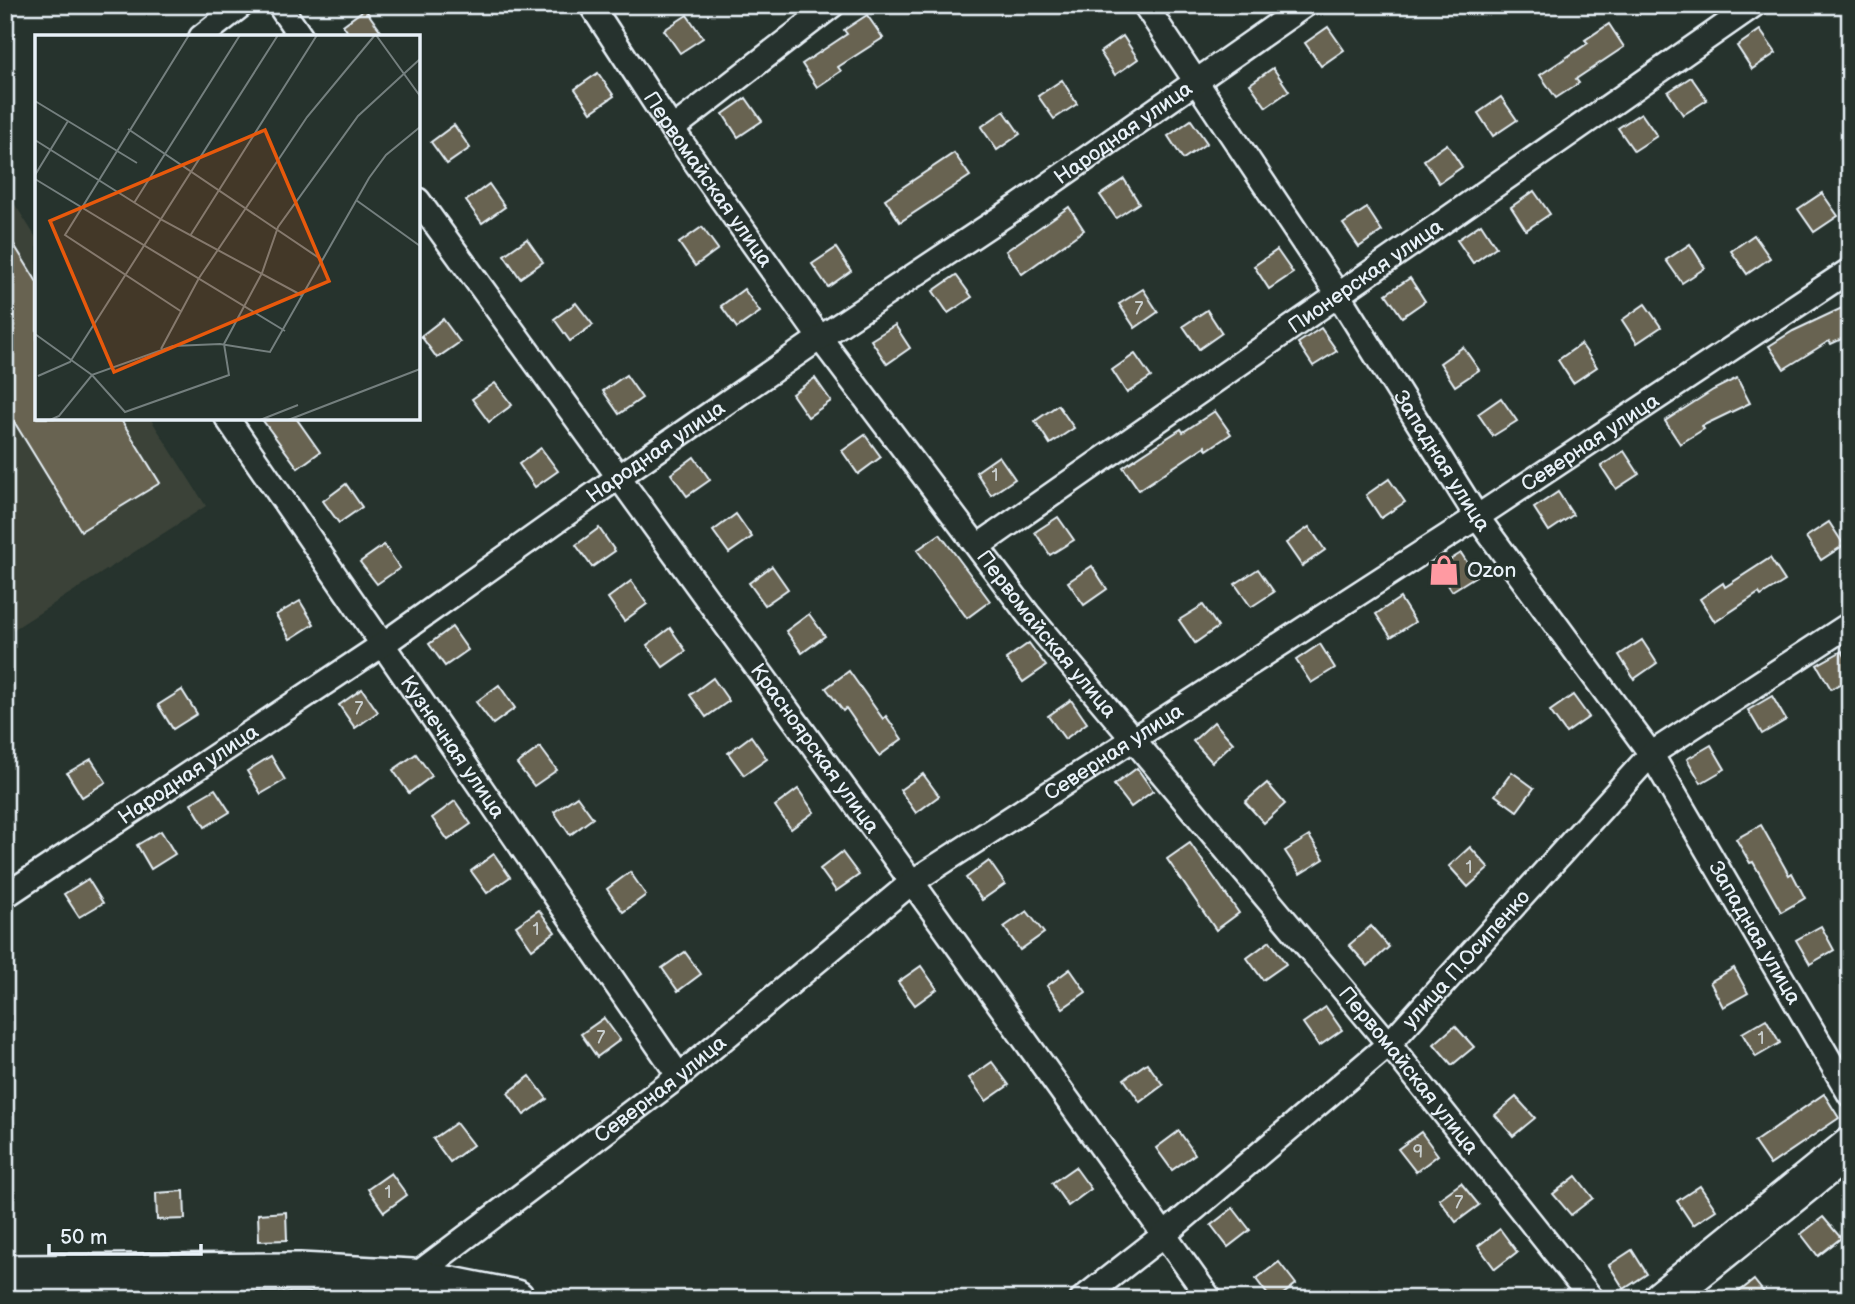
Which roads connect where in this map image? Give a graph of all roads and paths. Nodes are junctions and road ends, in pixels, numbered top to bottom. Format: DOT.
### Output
graph roads {
  1 [pos="242,5"];
  2 [pos="279,5"];
  3 [pos="591,5"];
  4 [pos="833,5"];
  5 [pos="1145,5"];
  6 [pos="1305,5"];
  7 [pos="1754,5"];
  8 [pos="204,35"];
  9 [pos="300,35"];
  10 [pos="1195,82"];
  11 [pos="672,129"];
  12 [pos="420,203"];
  13 [pos="1850,270"];
  14 [pos="1339,296"];
  15 [pos="820,338"];
  16 [pos="228,420"];
  17 [pos="617,478"];
  18 [pos="1477,517"];
  19 [pos="978,546"];
  20 [pos="1850,624"];
  21 [pos="382,645"];
  22 [pos="1132,738"];
  23 [pos="1651,754"];
  24 [pos="912,882"];
  25 [pos="5,897"];
  26 [pos="1389,1044"];
  27 [pos="679,1076"];
  28 [pos="1850,1095"];
  29 [pos="1850,1147"];
  30 [pos="1165,1234"];
  31 [pos="5,1273"];
  32 [pos="412,1278"];
  33 [pos="513,1297"];
  34 [pos="1082,1299"];
  35 [pos="1210,1299"];
  36 [pos="1592,1299"];
  37 [pos="1662,1299"];
  1 -- 8 [label="street"];
  2 -- 9 [label="street"];
  3 -- 11 [label="street, Первомайская улица"];
  4 -- 11 [label="street"];
  5 -- 10 [label="street, Западная улица"];
  6 -- 10 [label="street, Народная улица"];
  7 -- 14 [label="street, Пионерская улица"];
  10 -- 14 [label="street, Западная улица"];
  10 -- 15 [label="street, Народная улица"];
  11 -- 15 [label="street, Первомайская улица"];
  12 -- 17 [label="street, Красноярская улица"];
  13 -- 18 [label="street, Северная улица"];
  14 -- 18 [label="street, Западная улица"];
  14 -- 19 [label="street, Пионерская улица"];
  15 -- 17 [label="street, Народная улица"];
  15 -- 19 [label="street, Первомайская улица"];
  16 -- 21 [label="street, Кузнечная улица"];
  17 -- 21 [label="street, Народная улица"];
  17 -- 24 [label="street, Красноярская улица"];
  18 -- 22 [label="street, Северная улица"];
  18 -- 23 [label="street, Западная улица"];
  19 -- 22 [label="street, Первомайская улица"];
  20 -- 23 [label="street, улица П.Осипенко"];
  21 -- 25 [label="street, Народная улица"];
  21 -- 27 [label="street, Кузнечная улица"];
  22 -- 24 [label="street, Северная улица"];
  22 -- 26 [label="street, Первомайская улица"];
  23 -- 26 [label="street, улица П.Осипенко"];
  23 -- 28 [label="street, Западная улица"];
  24 -- 27 [label="street, Северная улица"];
  24 -- 30 [label="street, Красноярская улица"];
  26 -- 30 [label="street, улица П.Осипенко"];
  26 -- 36 [label="street, Первомайская улица"];
  27 -- 32 [label="street, Северная улица"];
  29 -- 37 [label="main road"];
  30 -- 34 [label="street, улица П.Осипенко"];
  30 -- 35 [label="street, Красноярская улица"];
  31 -- 32 [label="main road"];
  32 -- 33 [label="main road"];
}
